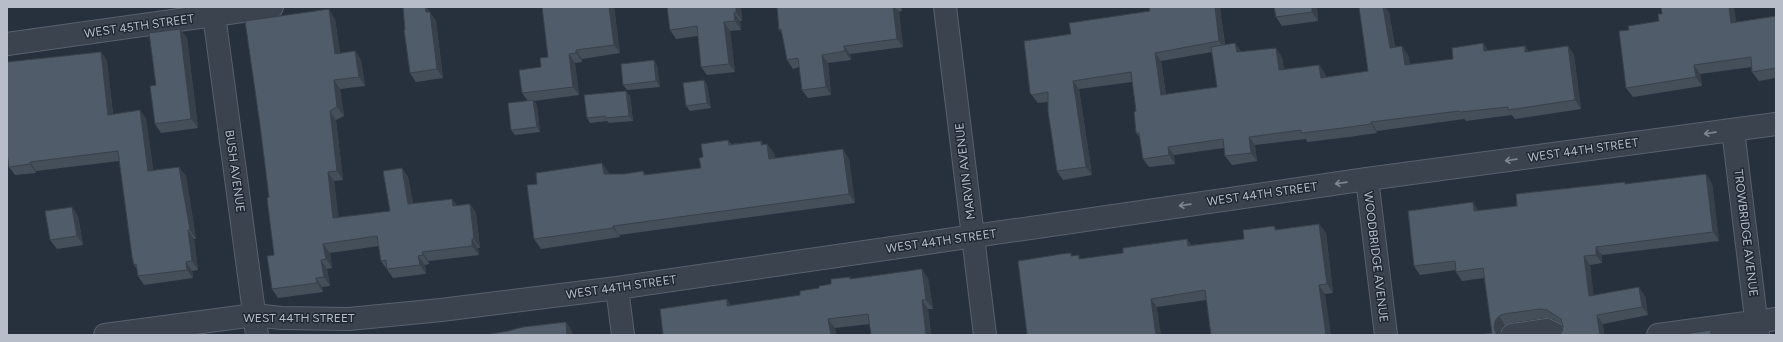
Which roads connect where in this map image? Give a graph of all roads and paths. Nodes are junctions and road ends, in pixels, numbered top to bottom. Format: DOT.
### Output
graph roads {
  1 [pos="272,7"];
  2 [pos="945,7"];
  3 [pos="213,11"];
  4 [pos="7,44"];
  5 [pos="1776,124"];
  6 [pos="1733,130"];
  7 [pos="1367,179"];
  8 [pos="973,236"];
  9 [pos="617,288"];
  10 [pos="256,325"];
  11 [pos="1764,325"];
  12 [pos="105,335"];
  13 [pos="623,335"];
  14 [pos="985,335"];
  15 [pos="1386,335"];
  16 [pos="1512,335"];
  17 [pos="1557,335"];
  18 [pos="1658,335"];
  1 -- 3 [label="street, WEST 45TH STREET"];
  2 -- 8 [label="street, MARVIN AVENUE"];
  3 -- 4 [label="street, WEST 45TH STREET"];
  3 -- 10 [label="street, BUSH AVENUE"];
  5 -- 6 [label="street, WEST 44TH STREET"];
  6 -- 7 [label="street, WEST 44TH STREET, one-way"];
  6 -- 11 [label="street, TROWBRIDGE AVENUE"];
  7 -- 8 [label="street, WEST 44TH STREET, one-way"];
  7 -- 15 [label="street, WOODBRIDGE AVENUE"];
  8 -- 9 [label="street, WEST 44TH STREET"];
  8 -- 14 [label="street, MARVIN AVENUE"];
  9 -- 10 [label="street, WEST 44TH STREET"];
  9 -- 13 [label="street"];
  10 -- 12 [label="street, WEST 44TH STREET"];
  11 -- 18 [label="street"];
  16 -- 17 [label="street"];
}
